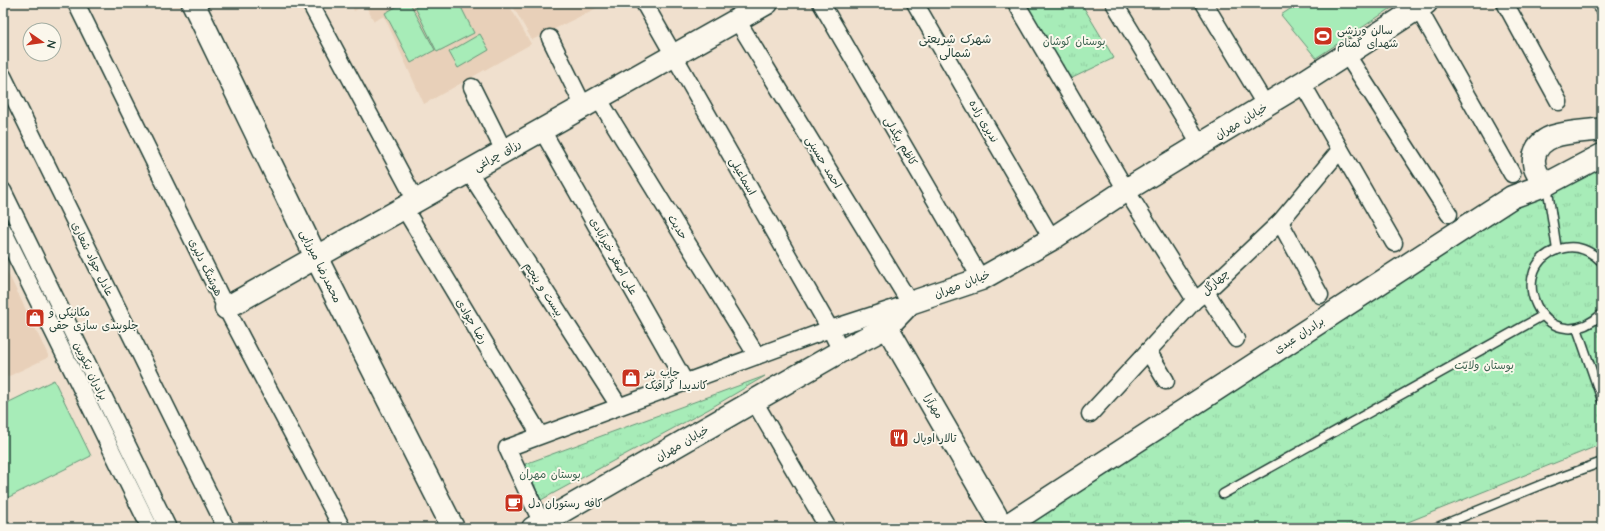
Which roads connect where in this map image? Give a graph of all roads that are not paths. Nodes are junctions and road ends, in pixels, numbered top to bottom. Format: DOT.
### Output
graph roads {
  1 [pos="76,3"];
  2 [pos="193,3"];
  3 [pos="310,3"];
  4 [pos="644,3"];
  5 [pos="767,3"];
  6 [pos="821,3"];
  7 [pos="915,3"];
  8 [pos="1016,3"];
  9 [pos="1114,3"];
  10 [pos="1204,3"];
  11 [pos="1504,3"];
  12 [pos="1600,3"];
  13 [pos="1422,6"];
  14 [pos="1602,6"];
  15 [pos="737,20"];
  16 [pos="550,38"];
  17 [pos="674,55"];
  18 [pos="1347,55"];
  19 [pos="3,76"];
  20 [pos="1302,83"];
  21 [pos="472,87"];
  22 [pos="591,102"];
  23 [pos="1559,102"];
  24 [pos="1266,106"];
  25 [pos="1602,129"];
  26 [pos="542,130"];
  27 [pos="1201,146"];
  28 [pos="1340,150"];
  29 [pos="504,151"];
  30 [pos="1602,155"];
  31 [pos="468,172"];
  32 [pos="1512,174"];
  33 [pos="1547,184"];
  34 [pos="1126,190"];
  35 [pos="3,191"];
  36 [pos="410,204"];
  37 [pos="1449,214"];
  38 [pos="1280,222"];
  39 [pos="3,230"];
  40 [pos="1052,239"];
  41 [pos="1394,243"];
  42 [pos="1558,250"];
  43 [pos="316,257"];
  44 [pos="1602,262"];
  45 [pos="981,279"];
  46 [pos="1320,295"];
  47 [pos="1200,296"];
  48 [pos="910,303"];
  49 [pos="226,308"];
  50 [pos="1602,314"];
  51 [pos="1542,316"];
  52 [pos="887,327"];
  53 [pos="830,328"];
  54 [pos="1576,328"];
  55 [pos="1236,338"];
  56 [pos="841,351"];
  57 [pos="1148,351"];
  58 [pos="757,356"];
  59 [pos="1166,381"];
  60 [pos="685,382"];
  61 [pos="1602,400"];
  62 [pos="754,401"];
  63 [pos="619,406"];
  64 [pos="1090,414"];
  65 [pos="540,435"];
  66 [pos="1602,462"];
  67 [pos="1223,494"];
  68 [pos="539,526"];
  69 [pos="150,528"];
  70 [pos="168,528"];
  71 [pos="226,528"];
  72 [pos="342,528"];
  73 [pos="453,528"];
  74 [pos="828,528"];
  75 [pos="1003,528"];
  76 [pos="1435,528"];
  1 -- 49 [label="street, هوشنگ دلیری"];
  2 -- 43 [label="main road, محمدرضا میرزایی"];
  3 -- 36 [label="street, رضا جوادی"];
  4 -- 17 [label="street, اسماعیلی"];
  5 -- 15 [label="main road, رزاق چراغی"];
  6 -- 45 [label="street, کاظم بیگدلی"];
  7 -- 40 [label="street, ندیری زاده"];
  8 -- 34 [label="street"];
  9 -- 27 [label="street"];
  10 -- 24 [label="street"];
  11 -- 23 [label="street"];
  12 -- 14 [label="street"];
  13 -- 18 [label="main road, خیابان مهران"];
  13 -- 32 [label="street"];
  15 -- 17 [label="main road, رزاق چراغی"];
  15 -- 48 [label="street, احمد حسینی"];
  16 -- 22 [label="street, حدیث"];
  17 -- 22 [label="main road, رزاق چراغی"];
  17 -- 53 [label="street, اسماعیلی"];
  18 -- 20 [label="main road, خیابان مهران"];
  18 -- 37 [label="street"];
  19 -- 71 [label="street, عادل جواد شعاری"];
  20 -- 24 [label="main road, خیابان مهران"];
  20 -- 28 [label="street"];
  21 -- 29 [label="street"];
  22 -- 26 [label="main road, رزاق چراغی"];
  22 -- 58 [label="street, حدیث"];
  24 -- 27 [label="main road, خیابان مهران"];
  25 -- 33 [label="main road"];
  26 -- 29 [label="main road, رزاق چراغی"];
  26 -- 60 [label="street, علی اصغر خیرآبادی"];
  27 -- 34 [label="main road, خیابان مهران"];
  28 -- 38 [label="street, چهارگل"];
  28 -- 41 [label="street"];
  29 -- 31 [label="main road, رزاق چراغی"];
  30 -- 33 [label="main road, برادران عبدی"];
  31 -- 36 [label="main road, رزاق چراغی"];
  31 -- 63 [label="street, بیست و پنجم"];
  33 -- 42 [label="lane"];
  33 -- 75 [label="main road, برادران عبدی"];
  34 -- 40 [label="main road, خیابان مهران"];
  34 -- 47 [label="street"];
  35 -- 70 [label="street, برادران نیکوبین"];
  36 -- 43 [label="main road, رزاق چراغی"];
  36 -- 65 [label="street, رضا جوادی"];
  38 -- 46 [label="street"];
  38 -- 47 [label="street, چهارگل"];
  39 -- 69 [label="street, برادران نیکوبین"];
  40 -- 45 [label="main road, خیابان مهران"];
  42 -- 44 [label="lane"];
  42 -- 51 [label="lane"];
  43 -- 49 [label="main road, رزاق چراغی"];
  43 -- 73 [label="main road, محمدرضا میرزایی"];
  45 -- 48 [label="main road, خیابان مهران"];
  47 -- 55 [label="street"];
  47 -- 57 [label="street, چهارگل"];
  48 -- 52 [label="main road, خیابان مهران"];
  48 -- 53 [label="street"];
  49 -- 72 [label="street, هوشنگ دلیری"];
  50 -- 54 [label="lane"];
  51 -- 54 [label="lane"];
  51 -- 67 [label="lane"];
  52 -- 56 [label="main road, خیابان مهران"];
  52 -- 75 [label="main road, مهرآرا"];
  53 -- 56 [label="street, اسماعیلی"];
  53 -- 58 [label="street"];
  54 -- 61 [label="lane"];
  56 -- 62 [label="main road, خیابان مهران"];
  57 -- 59 [label="street"];
  57 -- 64 [label="street, چهارگل"];
  58 -- 60 [label="street"];
  60 -- 63 [label="street"];
  62 -- 68 [label="main road, خیابان مهران"];
  62 -- 74 [label="street"];
  63 -- 65 [label="street"];
  65 -- 68 [label="street"];
  66 -- 76 [label="lane"];
}
